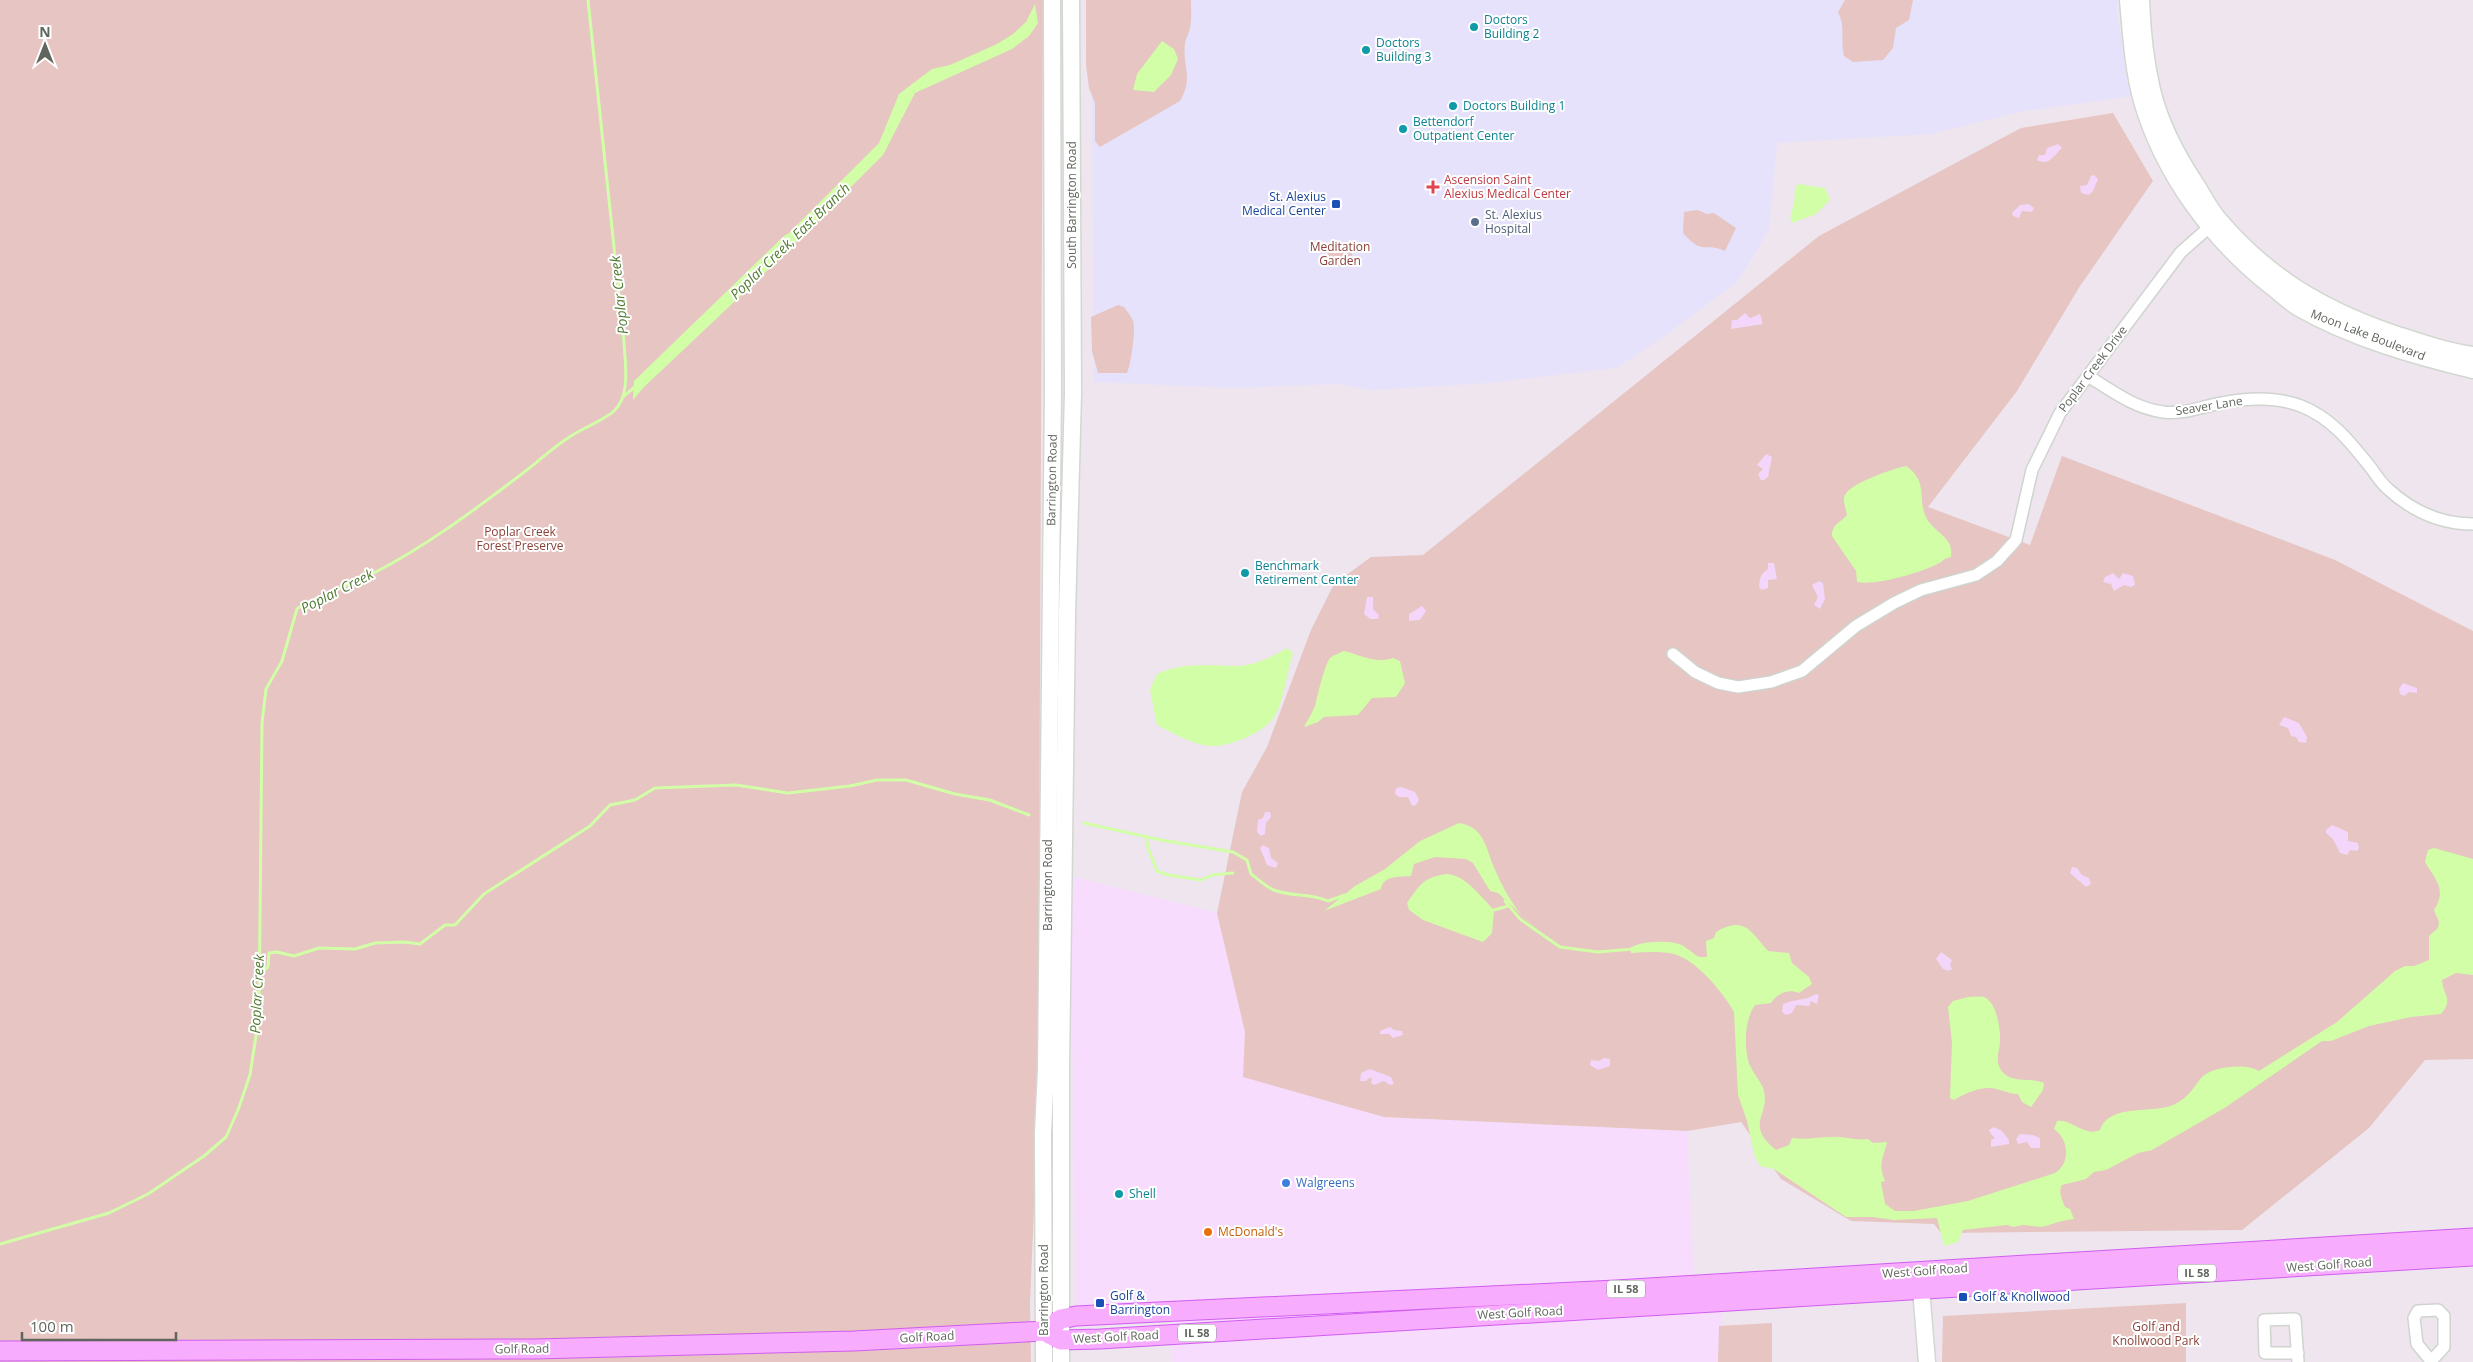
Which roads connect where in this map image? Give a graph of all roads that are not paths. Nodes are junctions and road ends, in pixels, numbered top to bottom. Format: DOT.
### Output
graph roads {
  1 [pos="1052,0"];
  2 [pos="1071,0"];
  3 [pos="2128,0"];
  4 [pos="2141,0"];
  5 [pos="2214,223"];
  6 [pos="2473,355"];
  7 [pos="2473,370"];
  8 [pos="2088,376"];
  9 [pos="1053,409"];
  10 [pos="1072,410"];
  11 [pos="2473,524"];
  12 [pos="1673,654"];
  13 [pos="2473,1238"];
  14 [pos="2473,1256"];
  15 [pos="1920,1280"];
  16 [pos="1061,1319"];
  17 [pos="1044,1331"];
  18 [pos="1061,1340"];
  19 [pos="0,1351"];
  20 [pos="1044,1362"];
  21 [pos="1061,1362"];
  22 [pos="1927,1362"];
  1 -- 9 [label="main road, South Barrington Road"];
  2 -- 10 [label="main road, South Barrington Road"];
  3 -- 5 [label="main road, Moon Lake Boulevard"];
  4 -- 5 [label="main road, Moon Lake Boulevard"];
  5 -- 6 [label="main road, Moon Lake Boulevard"];
  5 -- 7 [label="main road, Moon Lake Boulevard"];
  5 -- 8 [label="street, Poplar Creek Drive"];
  8 -- 11 [label="street, Seaver Lane"];
  8 -- 12 [label="street, Poplar Creek Drive"];
  9 -- 17 [label="main road, Barrington Road"];
  10 -- 16 [label="main road, Barrington Road"];
  13 -- 15 [label="main road, West Golf Road / IL 58"];
  14 -- 15 [label="main road, West Golf Road / IL 58"];
  15 -- 16 [label="main road, West Golf Road / IL 58"];
  15 -- 18 [label="main road, West Golf Road / IL 58"];
  15 -- 22 [label="main road"];
  16 -- 17 [label="main road, West Golf Road / IL 58"];
  16 -- 18 [label="main road, Barrington Road"];
  17 -- 18 [label="main road, West Golf Road"];
  17 -- 19 [label="main road, Golf Road"];
  17 -- 20 [label="main road, Barrington Road"];
  18 -- 21 [label="main road, Barrington Road"];
}
